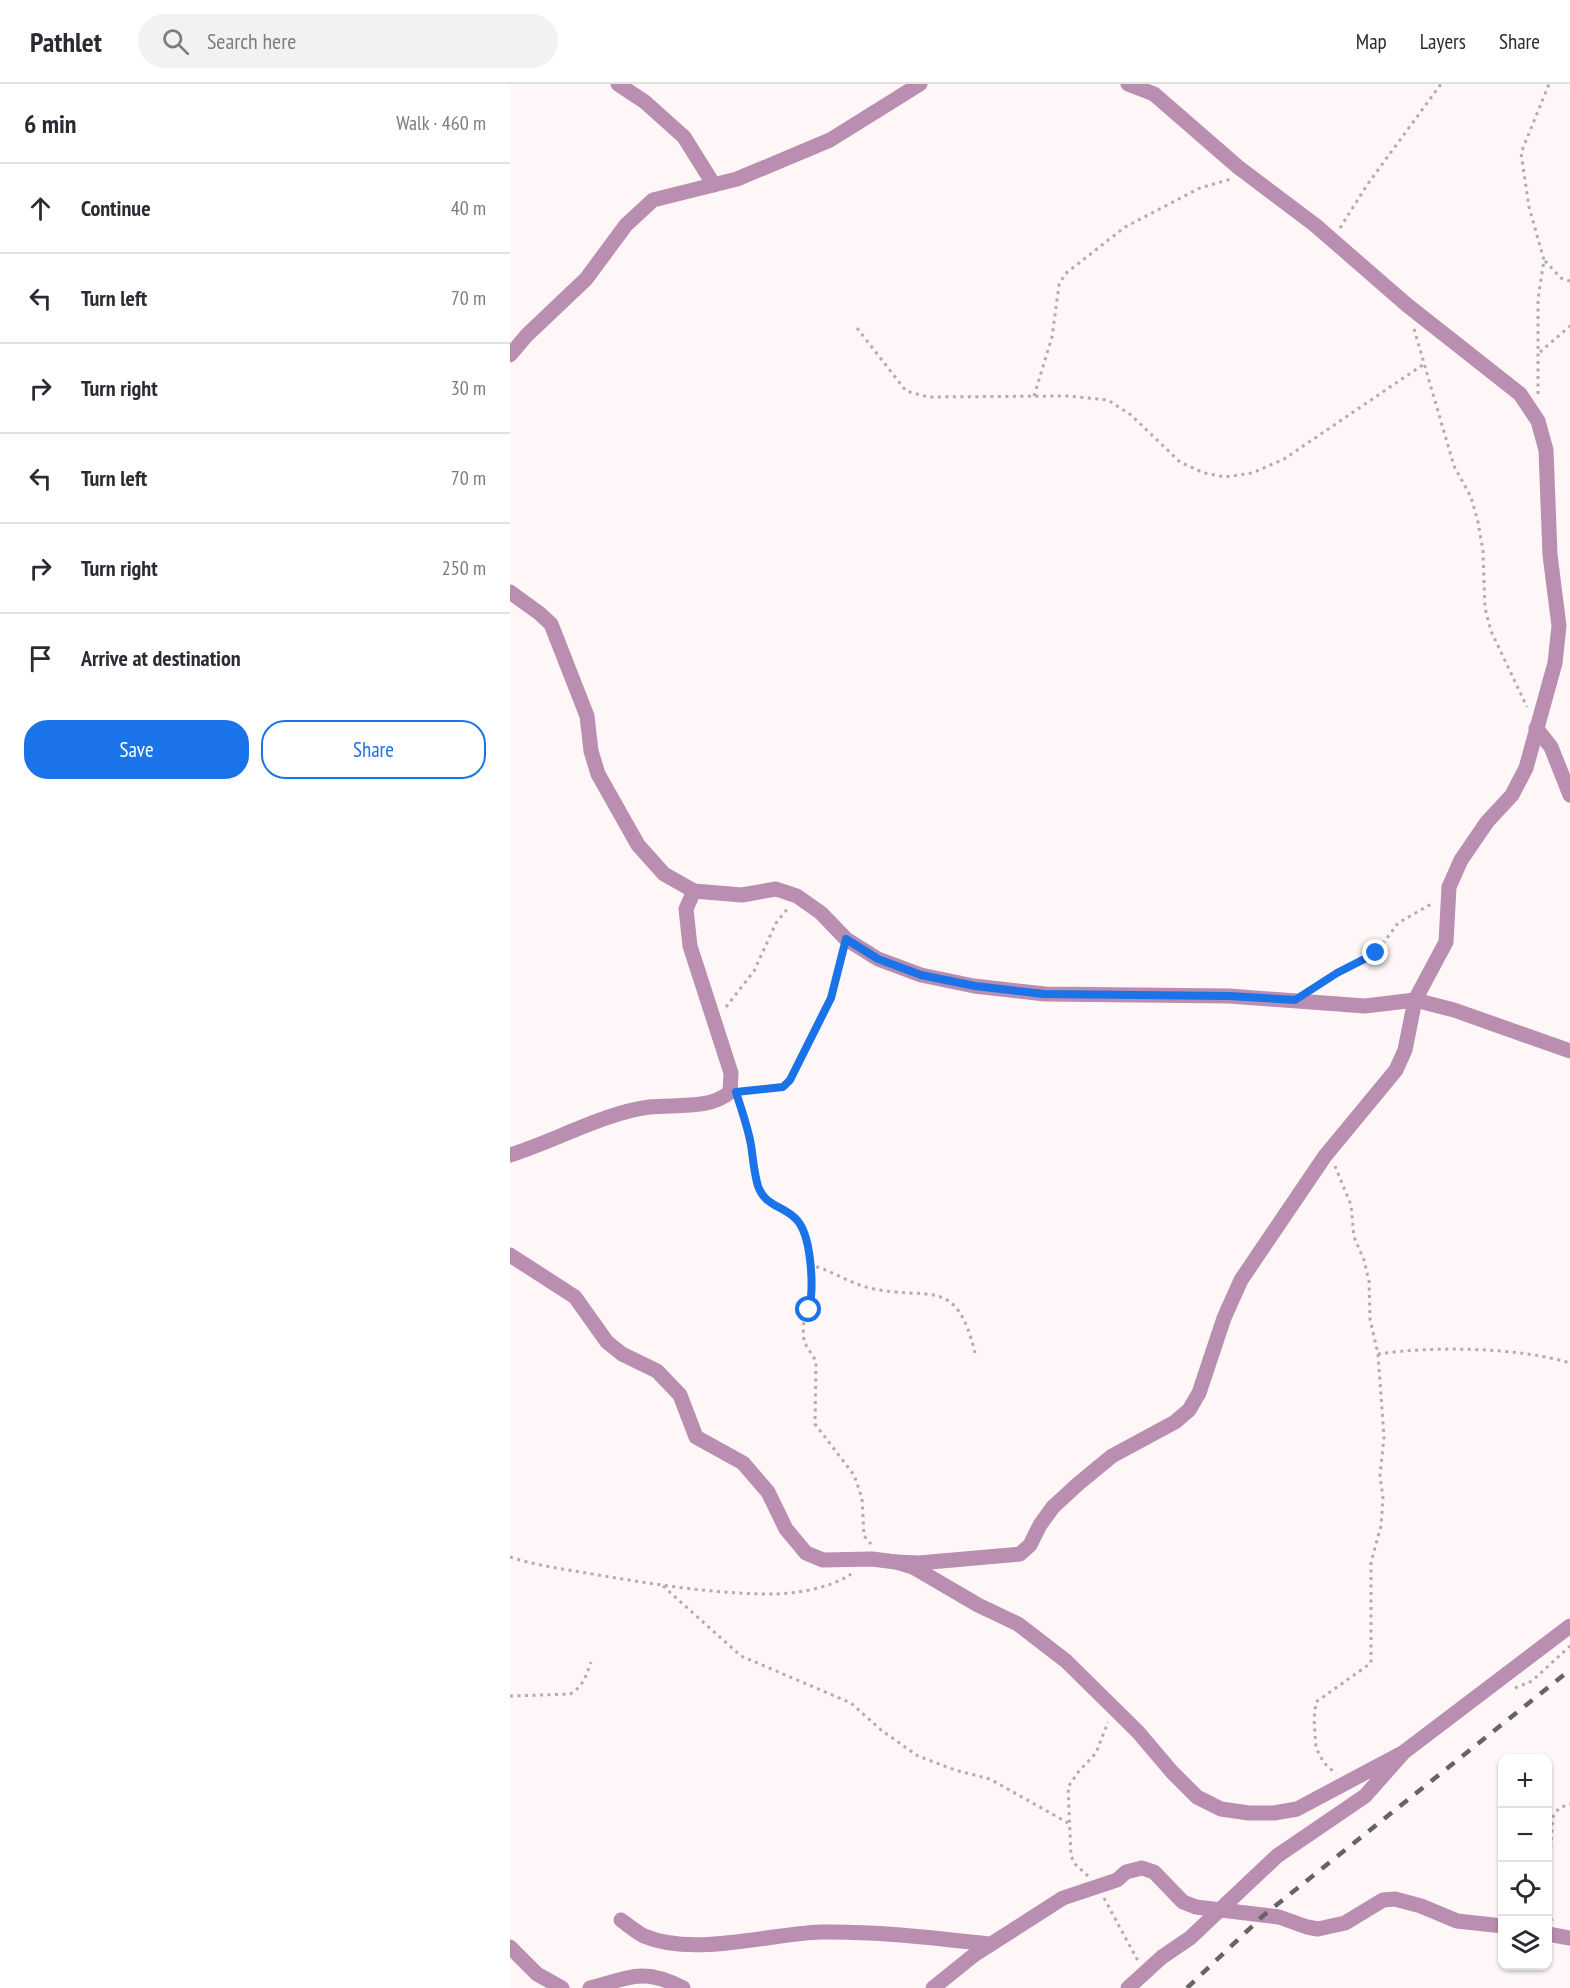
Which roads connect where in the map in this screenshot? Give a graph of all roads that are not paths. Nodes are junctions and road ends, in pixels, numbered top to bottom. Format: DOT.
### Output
graph roads {
  1 [pos="618,84"];
  2 [pos="920,84"];
  3 [pos="1128,84"];
  4 [pos="714,185"];
  5 [pos="510,355"];
  6 [pos="510,592"];
  7 [pos="1536,728"];
  8 [pos="1570,795"];
  9 [pos="694,891"];
  10 [pos="1415,1000"];
  11 [pos="1570,1052"];
  12 [pos="510,1155"];
  13 [pos="510,1255"];
  14 [pos="884,1560"];
  15 [pos="1570,1626"];
  16 [pos="1404,1752"];
  17 [pos="1220,1909"];
  18 [pos="621,1920"];
  19 [pos="1498,1925"];
  20 [pos="1552,1935"];
  21 [pos="1570,1938"];
  22 [pos="990,1944"];
  23 [pos="510,1947"];
  24 [pos="562,1988"];
  25 [pos="590,1988"];
  26 [pos="683,1988"];
  27 [pos="933,1988"];
  28 [pos="1128,1988"];
  1 -- 4 [label="street"];
  2 -- 4 [label="street"];
  3 -- 7 [label="street"];
  4 -- 5 [label="street"];
  6 -- 9 [label="street"];
  7 -- 8 [label="street"];
  7 -- 10 [label="street"];
  9 -- 10 [label="street"];
  9 -- 12 [label="street"];
  10 -- 11 [label="street"];
  10 -- 14 [label="street"];
  13 -- 14 [label="street"];
  14 -- 16 [label="street"];
  15 -- 16 [label="street"];
  16 -- 17 [label="street"];
  17 -- 19 [label="street"];
  17 -- 22 [label="street"];
  17 -- 28 [label="street"];
  18 -- 22 [label="street"];
  20 -- 21 [label="street"];
  22 -- 27 [label="street"];
  23 -- 24 [label="street"];
  25 -- 26 [label="street"];
}
